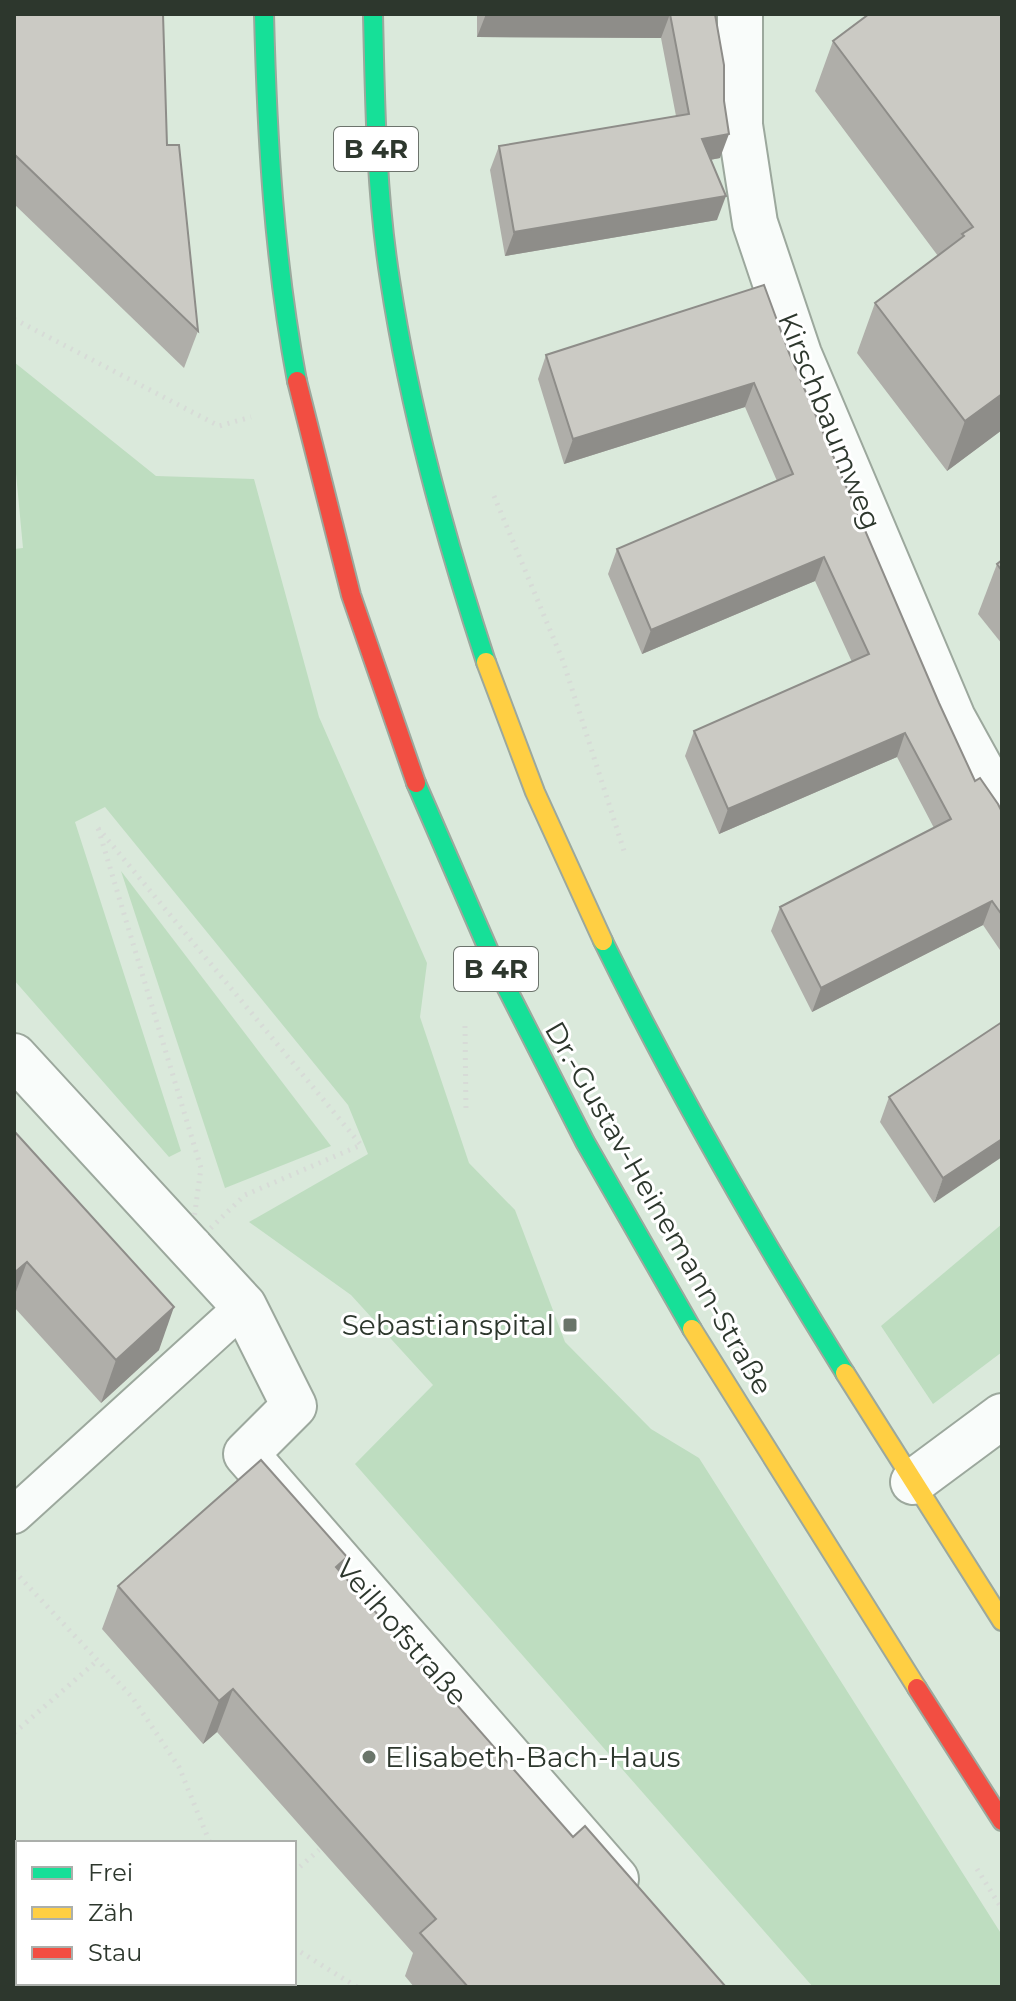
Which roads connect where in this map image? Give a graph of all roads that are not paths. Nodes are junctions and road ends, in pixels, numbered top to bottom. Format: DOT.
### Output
graph roads {
  1 [pos="264,14"];
  2 [pos="373,14"];
  3 [pos="740,14"];
  4 [pos="1002,807"];
  5 [pos="14,1056"];
  6 [pos="244,1306"];
  7 [pos="1002,1416"];
  8 [pos="913,1482"];
  9 [pos="14,1515"];
  10 [pos="1002,1621"];
  11 [pos="1002,1821"];
  12 [pos="637,1904"];
  1 -- 11 [label="main road, Dr.-Gustav-Heinemann-Straße / B 4R"];
  2 -- 8 [label="main road, B 4R"];
  3 -- 4 [label="street, Kirschbaumweg"];
  5 -- 6 [label="street, Veilhofstraße"];
  6 -- 9 [label="lane"];
  6 -- 12 [label="street, Veilhofstraße"];
  7 -- 8 [label="street"];
  8 -- 10 [label="main road, B 4R"];
}
